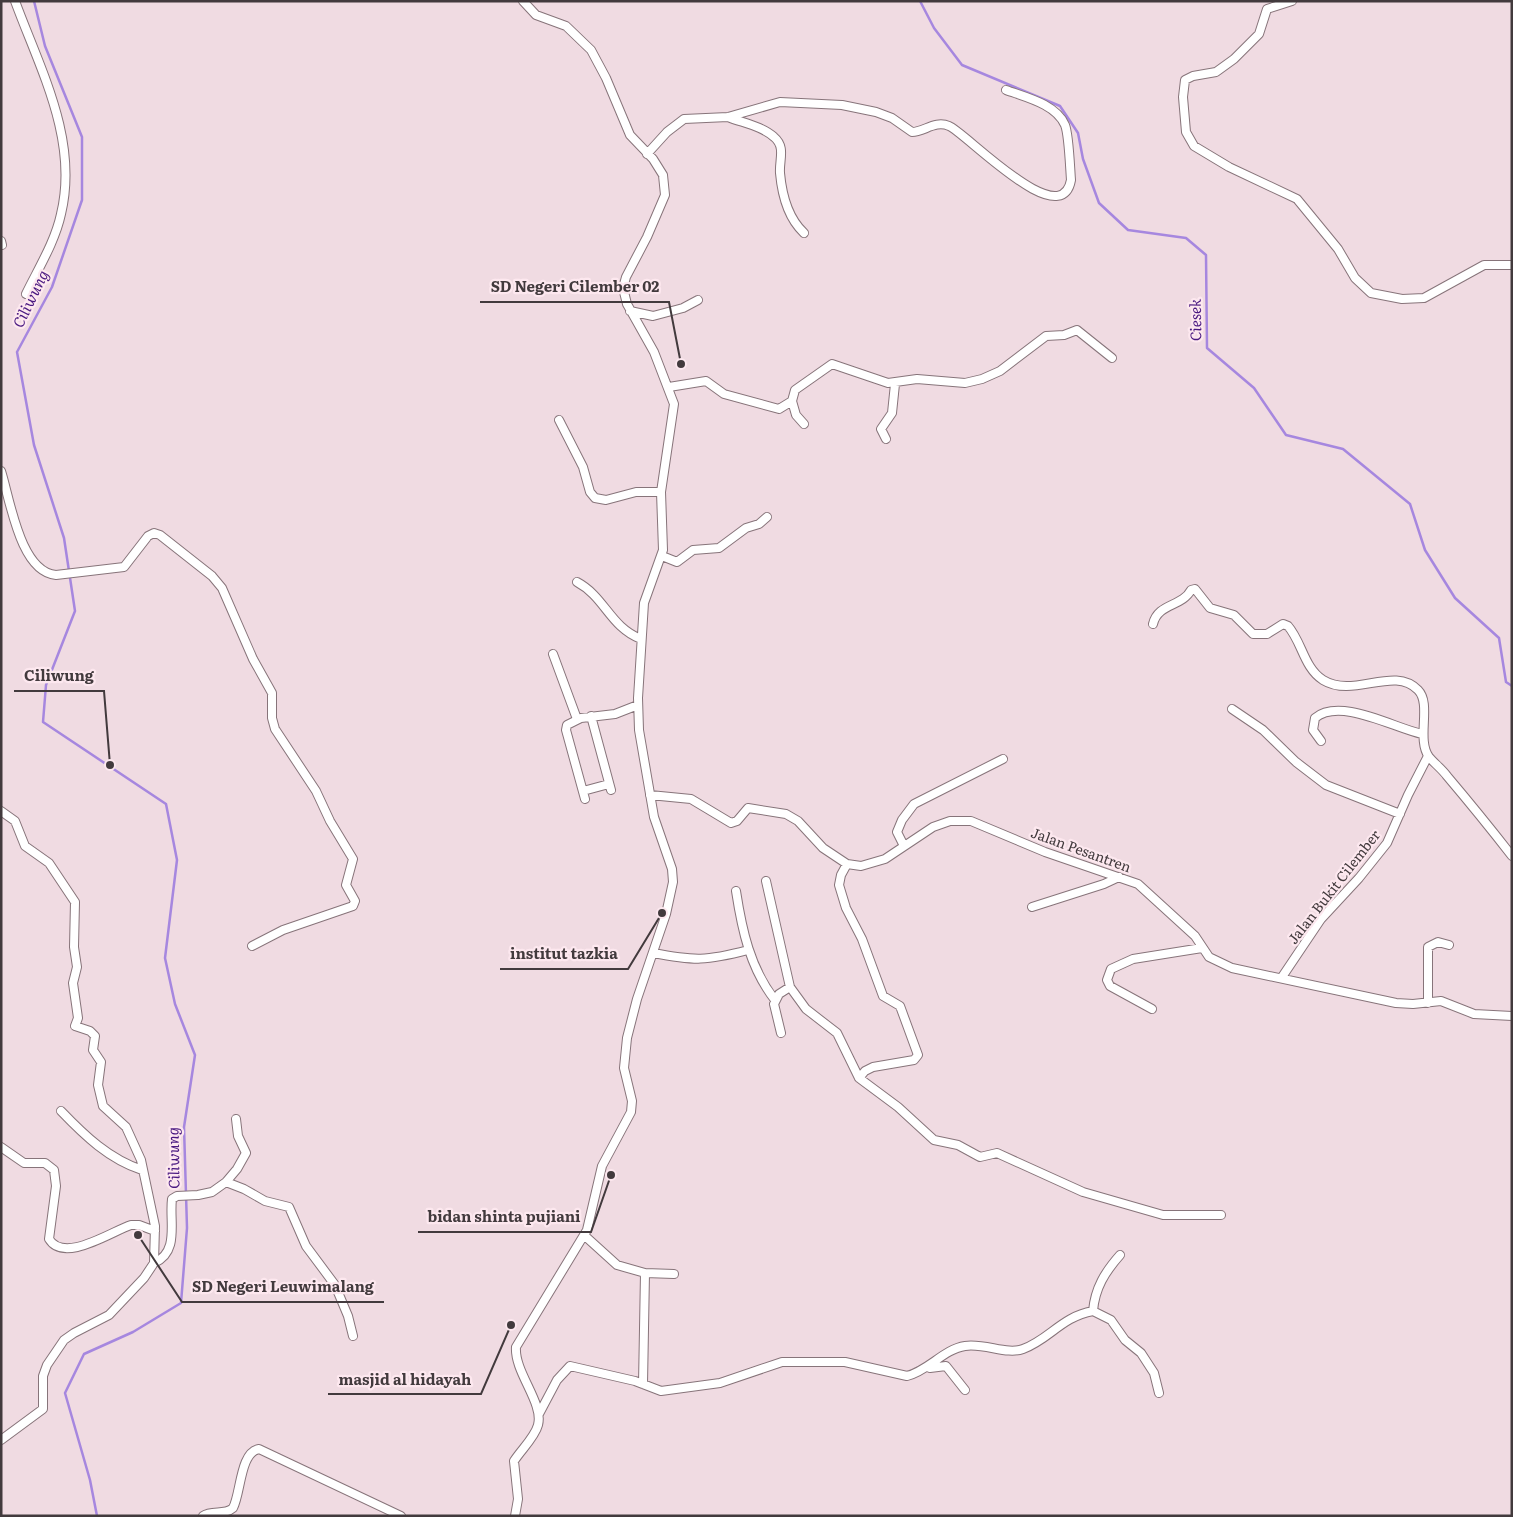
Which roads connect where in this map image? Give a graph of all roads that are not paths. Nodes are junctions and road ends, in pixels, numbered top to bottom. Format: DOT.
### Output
graph roads {
  1 [pos="16,1"];
  2 [pos="523,1"];
  3 [pos="1292,1"];
  4 [pos="1006,90"];
  5 [pos="728,117"];
  6 [pos="647,154"];
  7 [pos="804,233"];
  8 [pos="1512,264"];
  9 [pos="26,294"];
  10 [pos="698,300"];
  11 [pos="630,311"];
  12 [pos="1112,358"];
  13 [pos="896,384"];
  14 [pos="669,387"];
  15 [pos="792,401"];
  16 [pos="559,420"];
  17 [pos="804,424"];
  18 [pos="886,439"];
  19 [pos="1,471"];
  20 [pos="661,492"];
  21 [pos="767,517"];
  22 [pos="662,556"];
  23 [pos="578,582"];
  24 [pos="1153,624"];
  25 [pos="641,639"];
  26 [pos="553,654"];
  27 [pos="638,705"];
  28 [pos="1232,708"];
  29 [pos="591,716"];
  30 [pos="577,719"];
  31 [pos="1422,734"];
  32 [pos="1320,741"];
  33 [pos="1428,756"];
  34 [pos="1003,759"];
  35 [pos="650,795"];
  36 [pos="1,811"];
  37 [pos="1400,814"];
  38 [pos="904,846"];
  39 [pos="1509,849"];
  40 [pos="1512,856"];
  41 [pos="847,864"];
  42 [pos="1119,876"];
  43 [pos="766,881"];
  44 [pos="736,891"];
  45 [pos="1032,907"];
  46 [pos="1449,945"];
  47 [pos="252,946"];
  48 [pos="1202,948"];
  49 [pos="748,950"];
  50 [pos="653,953"];
  51 [pos="1282,977"];
  52 [pos="790,987"];
  53 [pos="775,1000"];
  54 [pos="1428,1003"];
  55 [pos="1152,1009"];
  56 [pos="1512,1016"];
  57 [pos="781,1033"];
  58 [pos="859,1078"];
  59 [pos="61,1111"];
  60 [pos="236,1119"];
  61 [pos="1,1147"];
  62 [pos="142,1170"];
  63 [pos="226,1182"];
  64 [pos="1221,1215"];
  65 [pos="155,1231"];
  66 [pos="585,1236"];
  67 [pos="1120,1255"];
  68 [pos="154,1263"];
  69 [pos="646,1273"];
  70 [pos="674,1274"];
  71 [pos="1093,1311"];
  72 [pos="353,1336"];
  73 [pos="925,1367"];
  74 [pos="643,1384"];
  75 [pos="965,1390"];
  76 [pos="1159,1393"];
  77 [pos="539,1414"];
  78 [pos="1,1440"];
  79 [pos="203,1516"];
  80 [pos="400,1516"];
  81 [pos="515,1516"];
  1 -- 9 [label="street"];
  2 -- 6 [label="street"];
  3 -- 8 [label="street"];
  4 -- 5 [label="street"];
  5 -- 6 [label="street"];
  5 -- 7 [label="street"];
  6 -- 11 [label="street"];
  10 -- 11 [label="street"];
  11 -- 14 [label="street"];
  12 -- 13 [label="street"];
  13 -- 15 [label="street"];
  13 -- 18 [label="street"];
  14 -- 15 [label="street"];
  14 -- 20 [label="street"];
  15 -- 17 [label="street"];
  16 -- 20 [label="street"];
  19 -- 47 [label="street"];
  20 -- 22 [label="street"];
  21 -- 22 [label="street"];
  22 -- 25 [label="street"];
  23 -- 25 [label="street"];
  24 -- 31 [label="street"];
  25 -- 27 [label="street"];
  26 -- 30 [label="street"];
  27 -- 29 [label="street"];
  27 -- 35 [label="street"];
  28 -- 37 [label="street"];
  29 -- 30 [label="street"];
  29 -- 30 [label="street"];
  31 -- 32 [label="street"];
  31 -- 33 [label="street"];
  33 -- 37 [label="street, Jalan Bukit Cilember"];
  33 -- 39 [label="street"];
  34 -- 38 [label="street"];
  35 -- 41 [label="street"];
  35 -- 50 [label="street"];
  36 -- 62 [label="street"];
  37 -- 51 [label="street, Jalan Bukit Cilember"];
  38 -- 41 [label="street, Jalan Pesantren"];
  38 -- 42 [label="street, Jalan Pesantren"];
  39 -- 40 [label="street"];
  41 -- 58 [label="street"];
  42 -- 45 [label="street"];
  42 -- 48 [label="street, Jalan Pesantren"];
  43 -- 52 [label="street"];
  44 -- 49 [label="street"];
  46 -- 54 [label="street"];
  48 -- 51 [label="street, Jalan Pesantren"];
  48 -- 55 [label="street"];
  49 -- 50 [label="street"];
  49 -- 53 [label="street"];
  50 -- 66 [label="street"];
  51 -- 54 [label="street, Jalan Pesantren"];
  52 -- 53 [label="street"];
  52 -- 58 [label="street"];
  53 -- 57 [label="street"];
  54 -- 56 [label="street, Jalan Pesantren"];
  58 -- 64 [label="street"];
  59 -- 62 [label="street"];
  60 -- 63 [label="street"];
  61 -- 65 [label="street"];
  62 -- 65 [label="street"];
  63 -- 68 [label="street"];
  63 -- 72 [label="street"];
  65 -- 68 [label="street"];
  66 -- 69 [label="street"];
  66 -- 77 [label="street"];
  67 -- 71 [label="street"];
  68 -- 78 [label="street"];
  69 -- 70 [label="street"];
  69 -- 74 [label="street"];
  71 -- 73 [label="street"];
  71 -- 76 [label="street"];
  73 -- 74 [label="street"];
  73 -- 75 [label="street"];
  74 -- 77 [label="street"];
  77 -- 81 [label="street"];
  79 -- 80 [label="street"];
}
